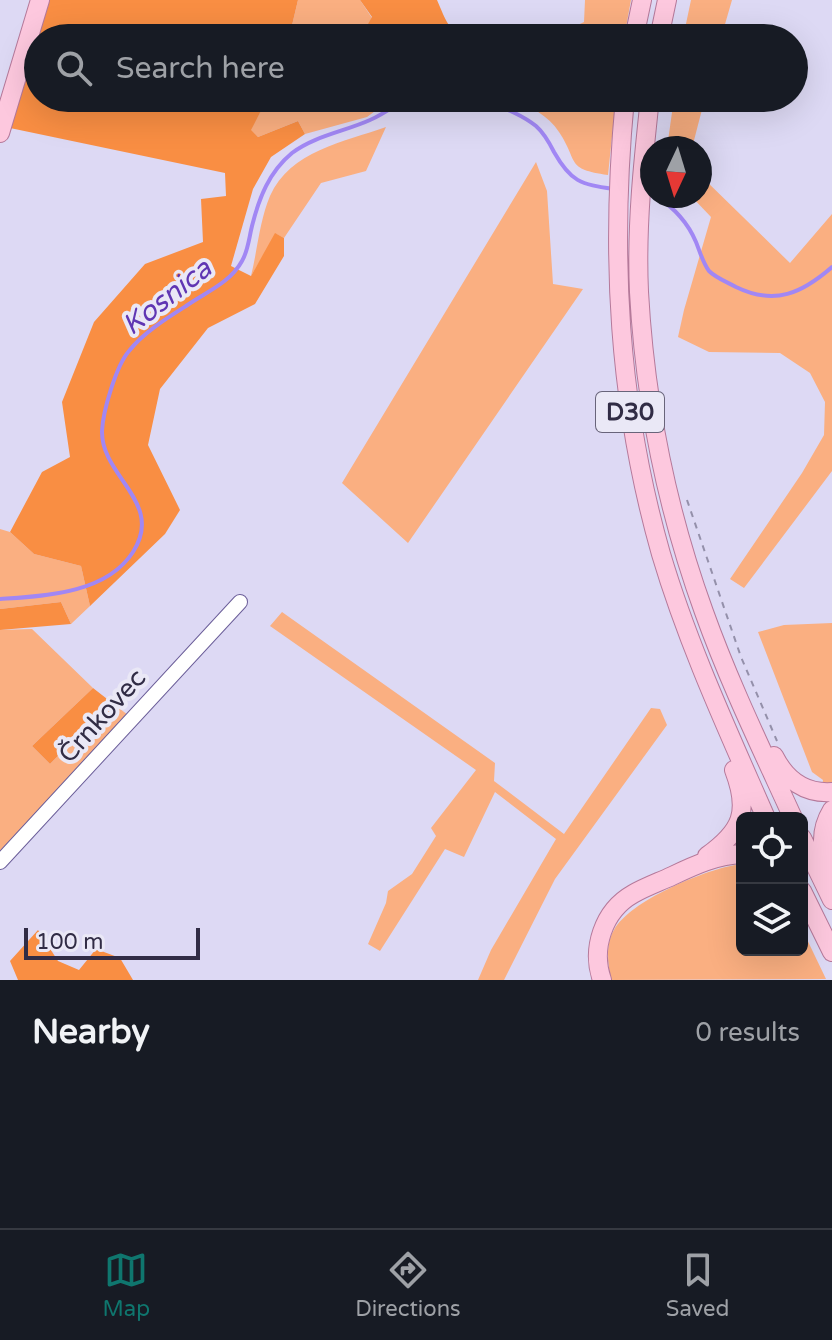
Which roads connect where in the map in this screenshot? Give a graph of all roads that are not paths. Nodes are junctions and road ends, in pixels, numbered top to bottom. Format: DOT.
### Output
graph roads {
  1 [pos="40,0"];
  2 [pos="642,0"];
  3 [pos="667,0"];
  4 [pos="33,24"];
  5 [pos="637,24"];
  6 [pos="662,24"];
  7 [pos="24,53"];
  8 [pos="624,112"];
  9 [pos="648,112"];
  10 [pos="0,133"];
  11 [pos="240,602"];
  12 [pos="747,717"];
  13 [pos="724,721"];
  14 [pos="832,792"];
  15 [pos="832,810"];
  16 [pos="763,812"];
  17 [pos="790,812"];
  18 [pos="808,850"];
  19 [pos="736,855"];
  20 [pos="0,862"];
  21 [pos="696,865"];
  22 [pos="832,877"];
  23 [pos="832,900"];
  24 [pos="808,903"];
  25 [pos="808,916"];
  26 [pos="822,931"];
  27 [pos="832,952"];
  28 [pos="602,980"];
  1 -- 4 [label="main road"];
  2 -- 5 [label="main road"];
  3 -- 6 [label="main road"];
  7 -- 10 [label="main road"];
  8 -- 13 [label="main road, D30"];
  9 -- 12 [label="main road, D30"];
  11 -- 20 [label="street, Črnkovec"];
  12 -- 14 [label="main road"];
  12 -- 17 [label="main road, D30"];
  13 -- 16 [label="main road, D30"];
  13 -- 21 [label="main road"];
  15 -- 22 [label="main road"];
  18 -- 23 [label="main road"];
  19 -- 21 [label="main road"];
  21 -- 28 [label="main road"];
  24 -- 26 [label="main road"];
  25 -- 26 [label="main road"];
  26 -- 27 [label="main road"];
}
